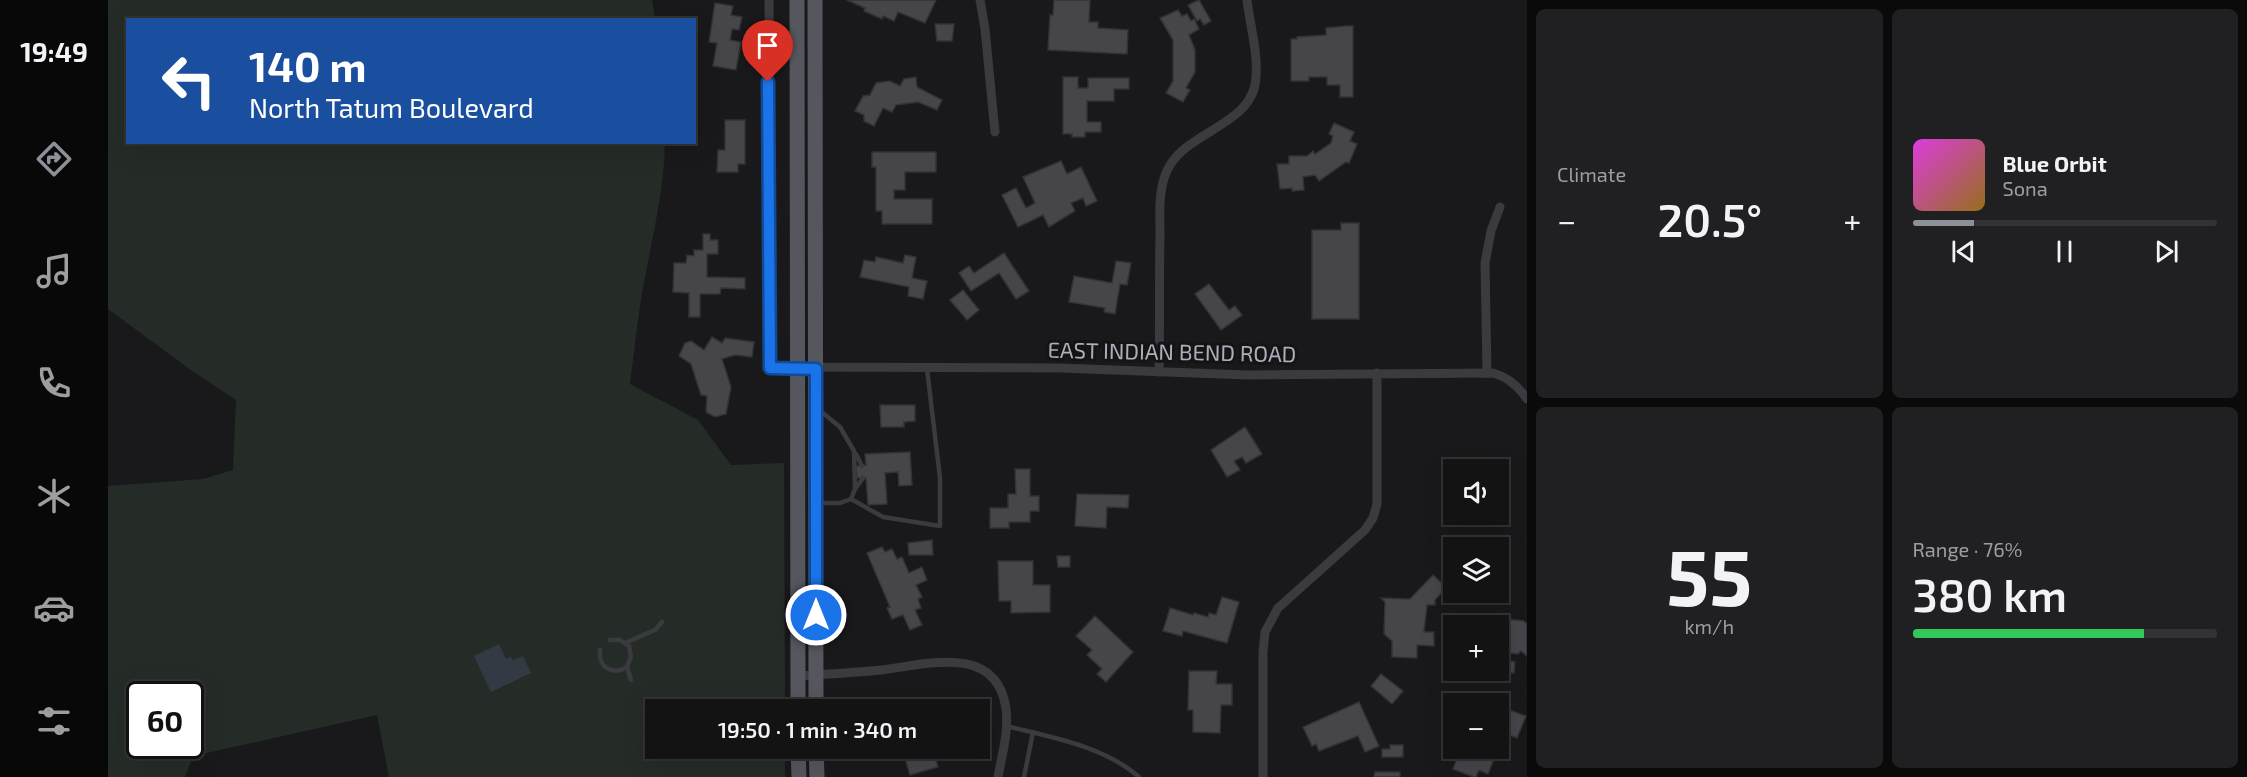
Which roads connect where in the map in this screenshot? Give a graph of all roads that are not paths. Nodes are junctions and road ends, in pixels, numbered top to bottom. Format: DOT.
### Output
graph roads {
  1 [pos="769,0"];
  2 [pos="797,0"];
  3 [pos="815,0"];
  4 [pos="980,0"];
  5 [pos="1247,0"];
  6 [pos="995,132"];
  7 [pos="1500,207"];
  8 [pos="807,369"];
  9 [pos="927,369"];
  10 [pos="1159,372"];
  11 [pos="1377,373"];
  12 [pos="1486,373"];
  13 [pos="1527,399"];
  14 [pos="816,408"];
  15 [pos="854,451"];
  16 [pos="862,466"];
  17 [pos="863,478"];
  18 [pos="855,489"];
  19 [pos="850,499"];
  20 [pos="816,503"];
  21 [pos="662,622"];
  22 [pos="610,640"];
  23 [pos="625,642"];
  24 [pos="600,650"];
  25 [pos="627,667"];
  26 [pos="816,675"];
  27 [pos="798,676"];
  28 [pos="630,680"];
  29 [pos="798,699"];
  30 [pos="816,699"];
  31 [pos="1006,726"];
  32 [pos="1033,732"];
  33 [pos="798,759"];
  34 [pos="816,759"];
  35 [pos="799,777"];
  36 [pos="817,777"];
  37 [pos="998,777"];
  38 [pos="1024,777"];
  39 [pos="1139,777"];
  40 [pos="1263,777"];
  1 -- 8 [label="street, EAST INDIAN BEND ROAD"];
  2 -- 8 [label="main road"];
  3 -- 8 [label="main road"];
  4 -- 6 [label="street"];
  5 -- 10 [label="street"];
  7 -- 12 [label="street"];
  8 -- 9 [label="street, EAST INDIAN BEND ROAD"];
  8 -- 14 [label="main road"];
  8 -- 27 [label="main road"];
  9 -- 10 [label="street, EAST INDIAN BEND ROAD"];
  9 -- 19 [label="lane"];
  10 -- 11 [label="street, EAST INDIAN BEND ROAD"];
  11 -- 12 [label="street, EAST INDIAN BEND ROAD"];
  11 -- 40 [label="street"];
  12 -- 13 [label="street, EAST INDIAN BEND ROAD"];
  14 -- 15 [label="lane"];
  14 -- 20 [label="main road"];
  15 -- 16 [label="lane"];
  15 -- 18 [label="lane"];
  17 -- 18 [label="lane"];
  18 -- 19 [label="lane"];
  19 -- 20 [label="lane"];
  20 -- 26 [label="main road"];
  21 -- 23 [label="lane"];
  22 -- 23 [label="lane"];
  23 -- 25 [label="lane"];
  24 -- 25 [label="lane"];
  25 -- 28 [label="lane"];
  26 -- 27 [label="street"];
  26 -- 30 [label="main road"];
  26 -- 31 [label="street"];
  27 -- 29 [label="main road"];
  31 -- 32 [label="lane"];
  31 -- 37 [label="street"];
  32 -- 38 [label="lane"];
  32 -- 39 [label="lane"];
  33 -- 35 [label="main road"];
  34 -- 36 [label="main road"];
}
